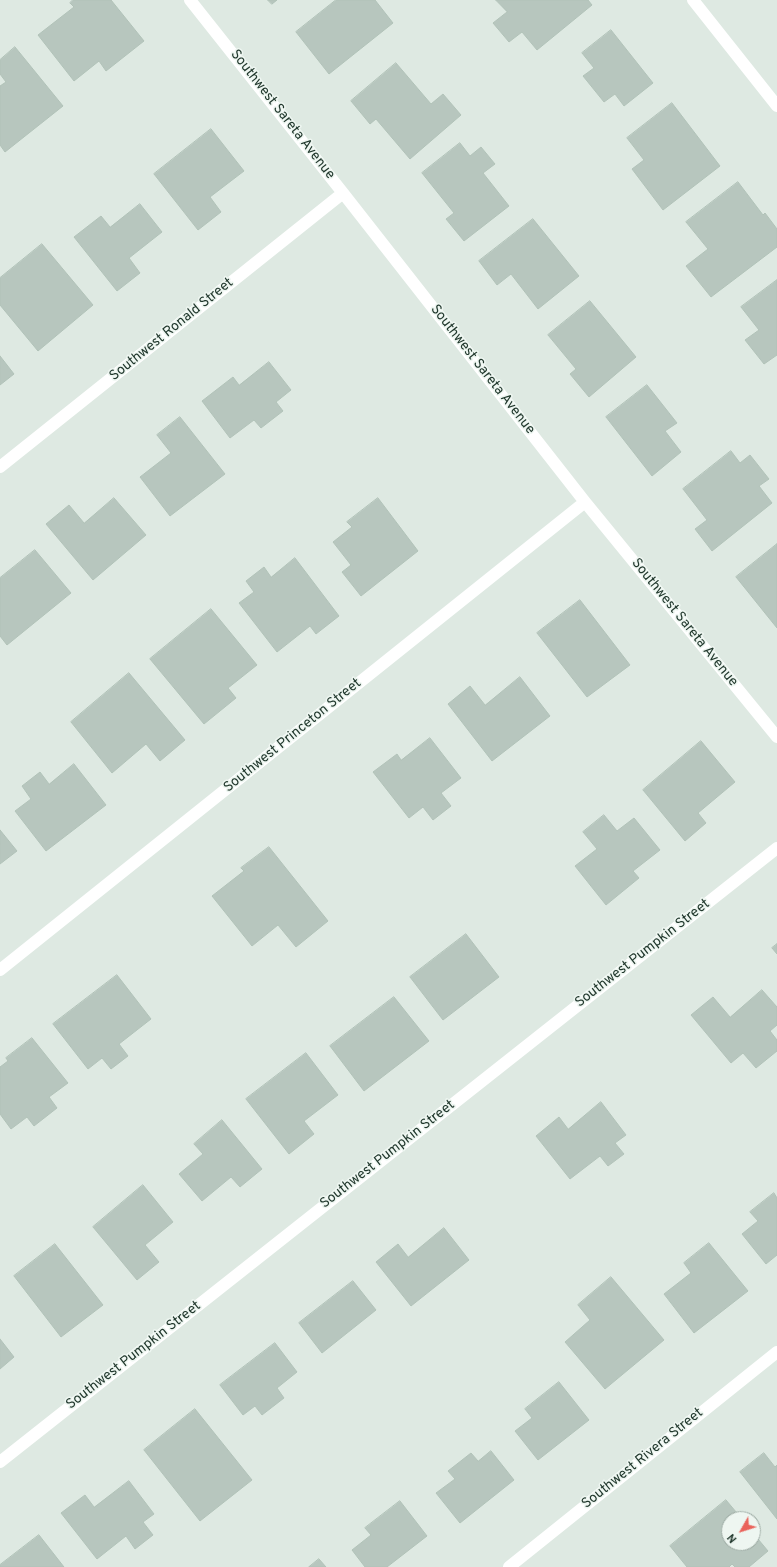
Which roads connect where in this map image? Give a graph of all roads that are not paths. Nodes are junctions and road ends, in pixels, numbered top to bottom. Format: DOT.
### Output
graph roads {
  1 [pos="190,0"];
  2 [pos="693,0"];
  3 [pos="777,106"];
  4 [pos="343,193"];
  5 [pos="0,467"];
  6 [pos="585,502"];
  7 [pos="777,737"];
  8 [pos="777,848"];
  9 [pos="0,970"];
  10 [pos="777,1352"];
  11 [pos="0,1462"];
  12 [pos="509,1567"];
  1 -- 4 [label="street, Southwest Sareta Avenue"];
  2 -- 3 [label="street"];
  4 -- 5 [label="street, Southwest Ronald Street"];
  4 -- 6 [label="street, Southwest Sareta Avenue"];
  6 -- 7 [label="street, Southwest Sareta Avenue"];
  6 -- 9 [label="street, Southwest Princeton Street"];
  8 -- 11 [label="street, Southwest Pumpkin Street"];
  10 -- 12 [label="street, Southwest Rivera Street"];
}
